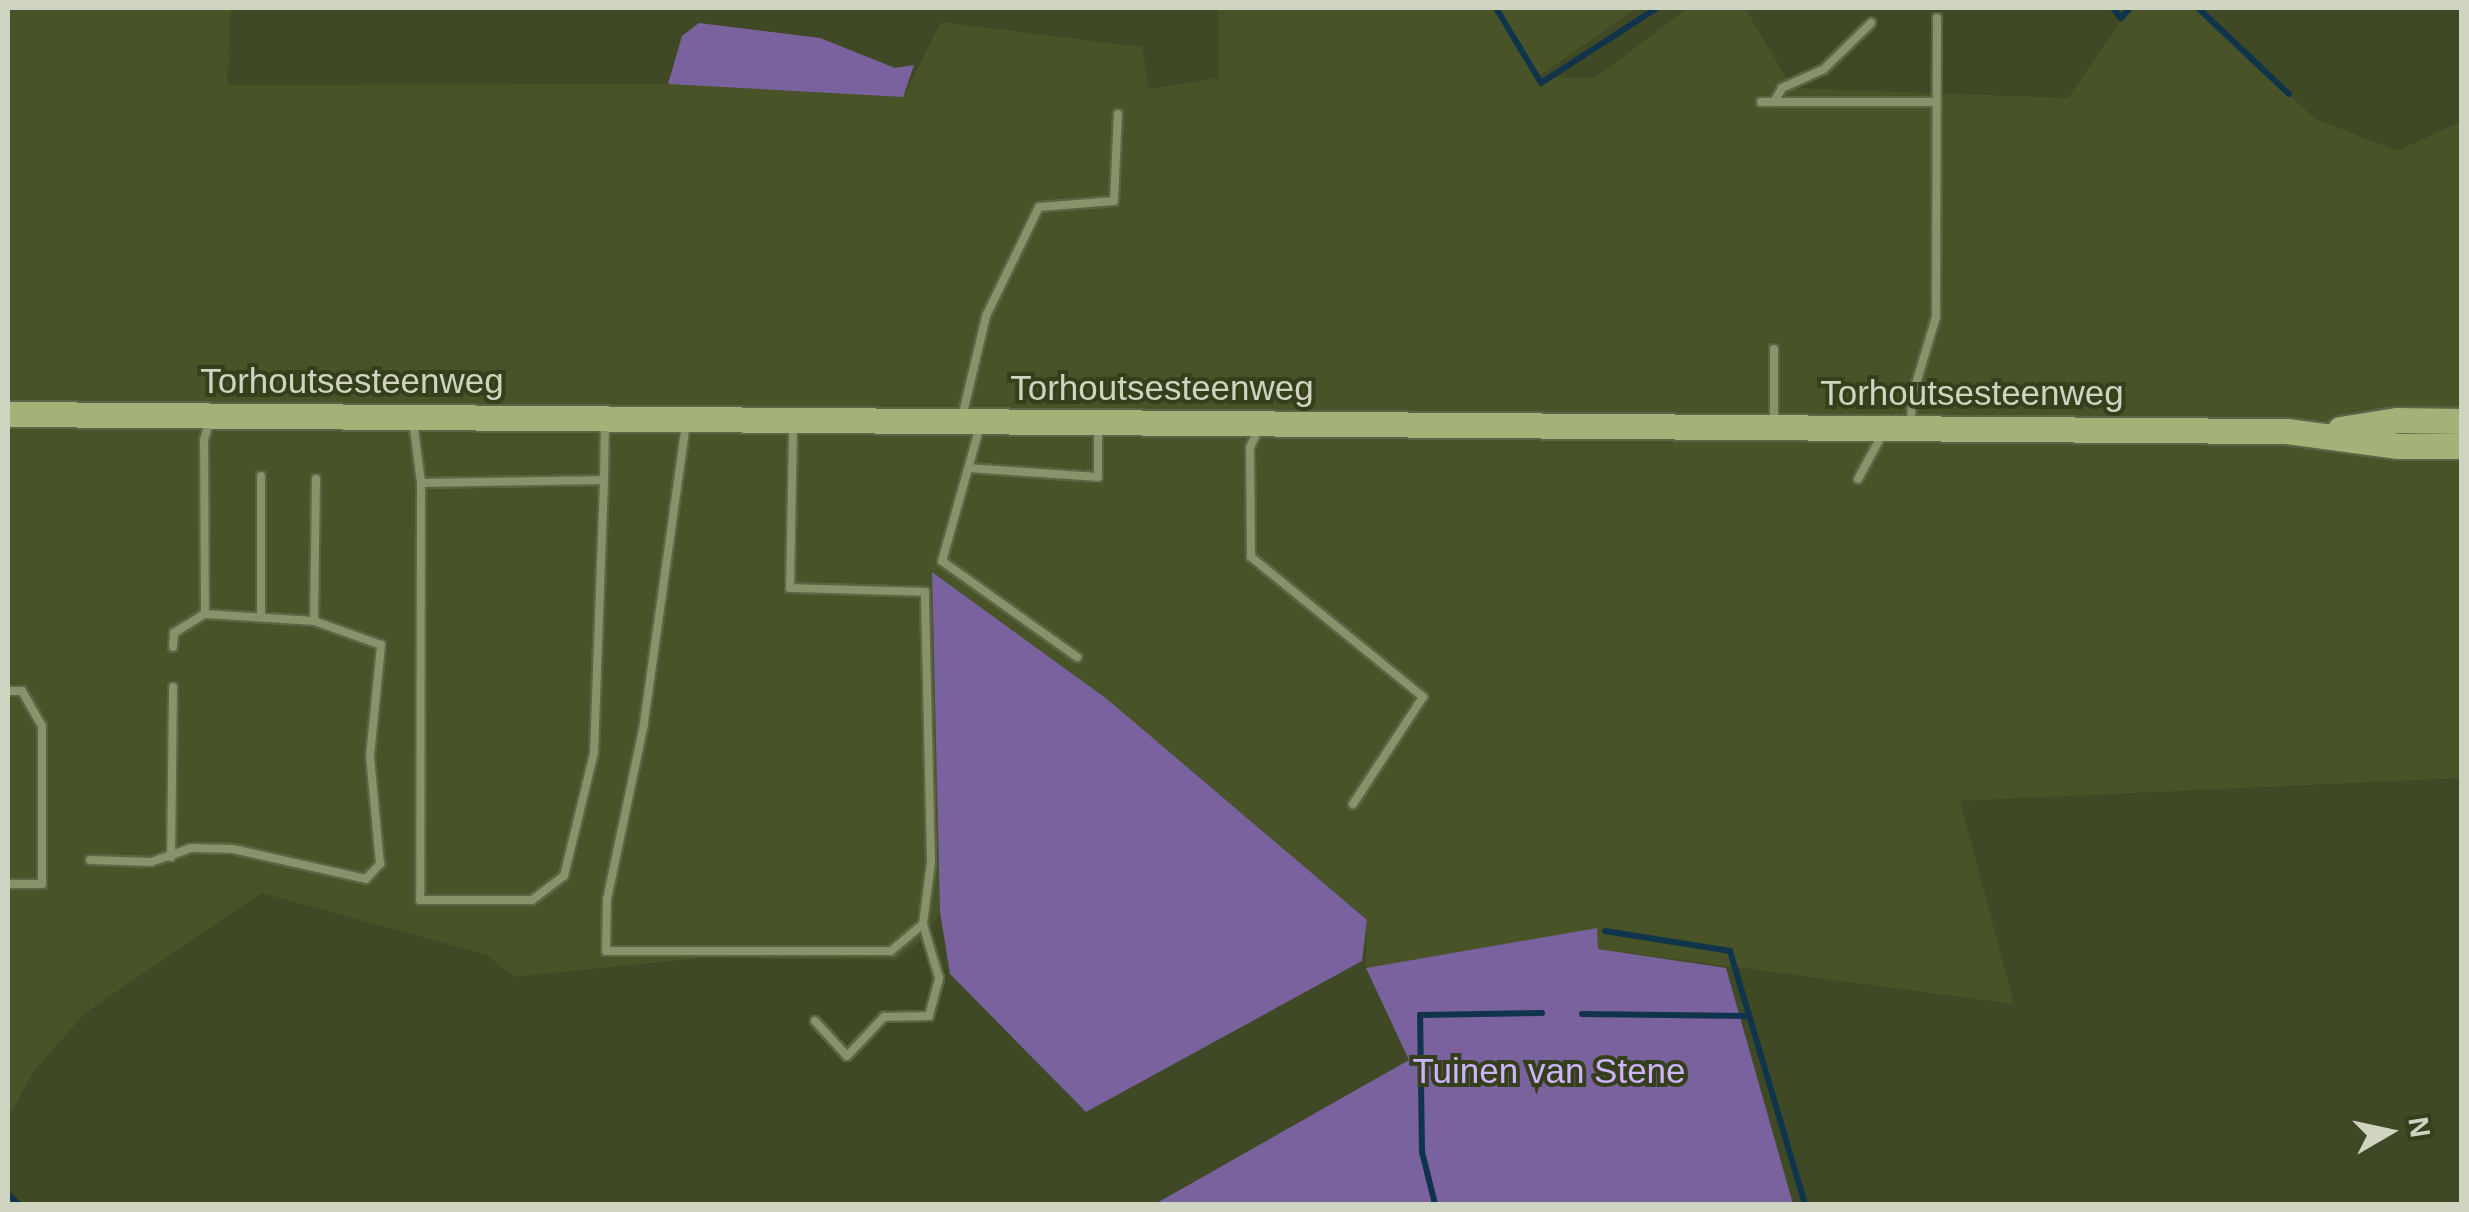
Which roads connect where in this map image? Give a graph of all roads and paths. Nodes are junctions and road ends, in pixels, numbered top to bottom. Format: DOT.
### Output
graph roads {
  1 [pos="1937,18"];
  2 [pos="1870,23"];
  3 [pos="1761,102"];
  4 [pos="1774,102"];
  5 [pos="1935,102"];
  6 [pos="1118,114"];
  7 [pos="1774,349"];
  8 [pos="8,414"];
  9 [pos="211,415"];
  10 [pos="413,417"];
  11 [pos="606,418"];
  12 [pos="687,419"];
  13 [pos="793,420"];
  14 [pos="2462,421"];
  15 [pos="971,422"];
  16 [pos="1098,423"];
  17 [pos="1261,424"];
  18 [pos="1774,426"];
  19 [pos="1899,427"];
  20 [pos="2315,433"];
  21 [pos="2462,446"];
  22 [pos="968,468"];
  23 [pos="261,476"];
  24 [pos="316,478"];
  25 [pos="1858,479"];
  26 [pos="604,480"];
  27 [pos="422,482"];
  28 [pos="205,614"];
  29 [pos="262,615"];
  30 [pos="314,621"];
  31 [pos="174,648"];
  32 [pos="1076,657"];
  33 [pos="173,687"];
  34 [pos="8,692"];
  35 [pos="1353,804"];
  36 [pos="171,857"];
  37 [pos="90,860"];
  38 [pos="8,884"];
  39 [pos="923,924"];
  40 [pos="815,1021"];
  1 -- 5 [label="lane"];
  2 -- 4 [label="lane"];
  3 -- 4 [label="lane"];
  4 -- 5 [label="lane"];
  5 -- 19 [label="lane"];
  6 -- 15 [label="lane"];
  7 -- 18 [label="lane"];
  8 -- 9 [label="main road, Torhoutsesteenweg"];
  9 -- 10 [label="main road, Torhoutsesteenweg"];
  9 -- 28 [label="lane"];
  10 -- 11 [label="main road, Torhoutsesteenweg"];
  10 -- 27 [label="lane"];
  11 -- 12 [label="main road, Torhoutsesteenweg"];
  11 -- 26 [label="lane"];
  12 -- 13 [label="main road, Torhoutsesteenweg"];
  12 -- 39 [label="lane"];
  13 -- 15 [label="main road, Torhoutsesteenweg"];
  13 -- 39 [label="lane"];
  14 -- 20 [label="main road, Torhoutsesteenweg"];
  15 -- 16 [label="main road, Torhoutsesteenweg"];
  15 -- 22 [label="lane"];
  16 -- 17 [label="main road, Torhoutsesteenweg"];
  16 -- 22 [label="lane"];
  17 -- 18 [label="main road, Torhoutsesteenweg"];
  17 -- 35 [label="lane"];
  18 -- 19 [label="main road, Torhoutsesteenweg"];
  19 -- 20 [label="main road, Torhoutsesteenweg"];
  19 -- 25 [label="lane"];
  20 -- 21 [label="main road, Torhoutsesteenweg"];
  22 -- 32 [label="lane"];
  23 -- 29 [label="lane"];
  24 -- 30 [label="lane"];
  26 -- 27 [label="lane"];
  26 -- 27 [label="lane"];
  28 -- 29 [label="lane"];
  28 -- 31 [label="lane"];
  29 -- 30 [label="lane"];
  30 -- 36 [label="lane"];
  33 -- 36 [label="lane"];
  34 -- 38 [label="lane"];
  36 -- 37 [label="lane"];
  39 -- 40 [label="lane"];
}
